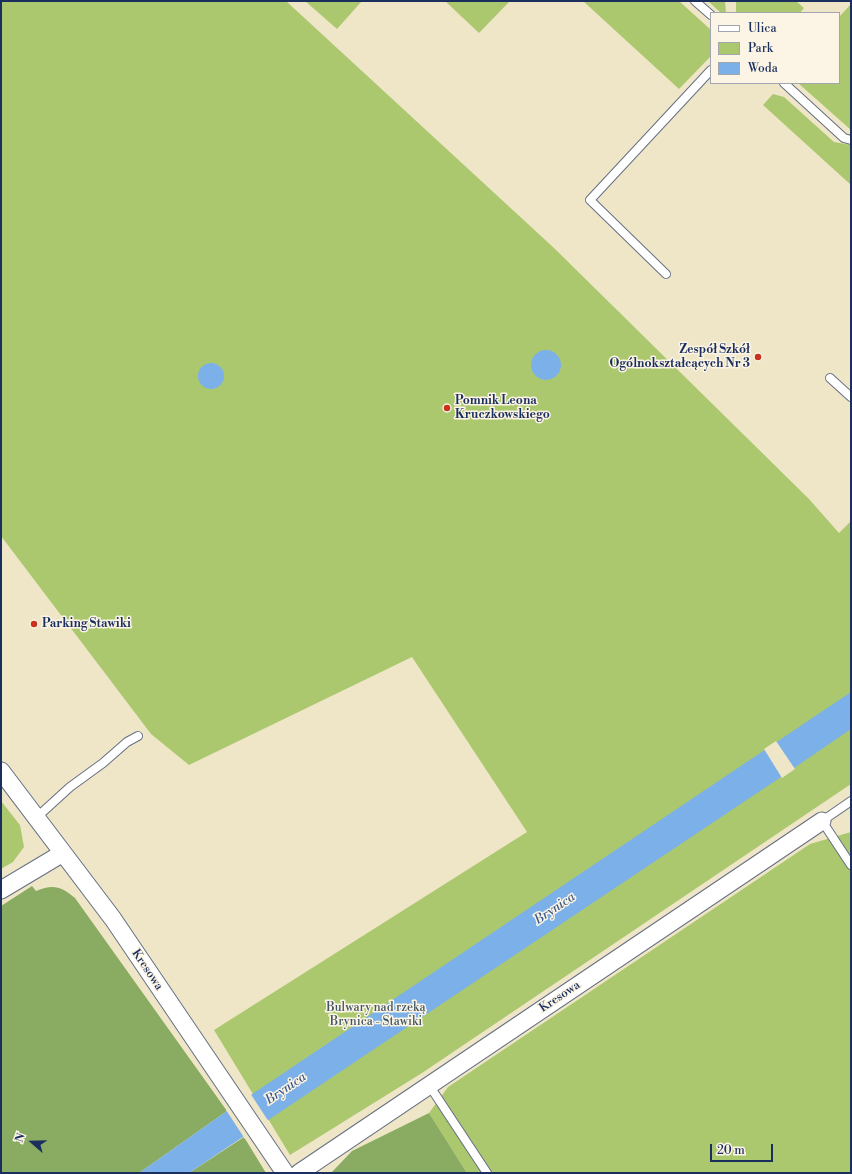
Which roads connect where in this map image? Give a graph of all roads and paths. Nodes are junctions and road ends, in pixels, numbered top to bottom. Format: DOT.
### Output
graph roads {
  1 [pos="695,1"];
  2 [pos="710,14"];
  3 [pos="710,71"];
  4 [pos="785,84"];
  5 [pos="851,140"];
  6 [pos="666,274"];
  7 [pos="830,378"];
  8 [pos="851,396"];
  9 [pos="138,736"];
  10 [pos="1,771"];
  11 [pos="851,801"];
  12 [pos="36,818"];
  13 [pos="822,821"];
  14 [pos="63,853"];
  15 [pos="851,865"];
  16 [pos="1,890"];
  17 [pos="429,1085"];
  18 [pos="285,1173"];
  19 [pos="298,1173"];
  20 [pos="487,1173"];
  1 -- 2 [label="lane"];
  3 -- 6 [label="lane"];
  4 -- 5 [label="lane"];
  7 -- 8 [label="lane"];
  9 -- 12 [label="lane"];
  10 -- 12 [label="street, Kresowa"];
  11 -- 13 [label="lane"];
  12 -- 14 [label="street, Kresowa"];
  13 -- 15 [label="lane"];
  13 -- 17 [label="street, Kresowa"];
  14 -- 16 [label="street"];
  14 -- 18 [label="street, Kresowa"];
  17 -- 19 [label="street, Kresowa"];
  17 -- 20 [label="lane"];
}
